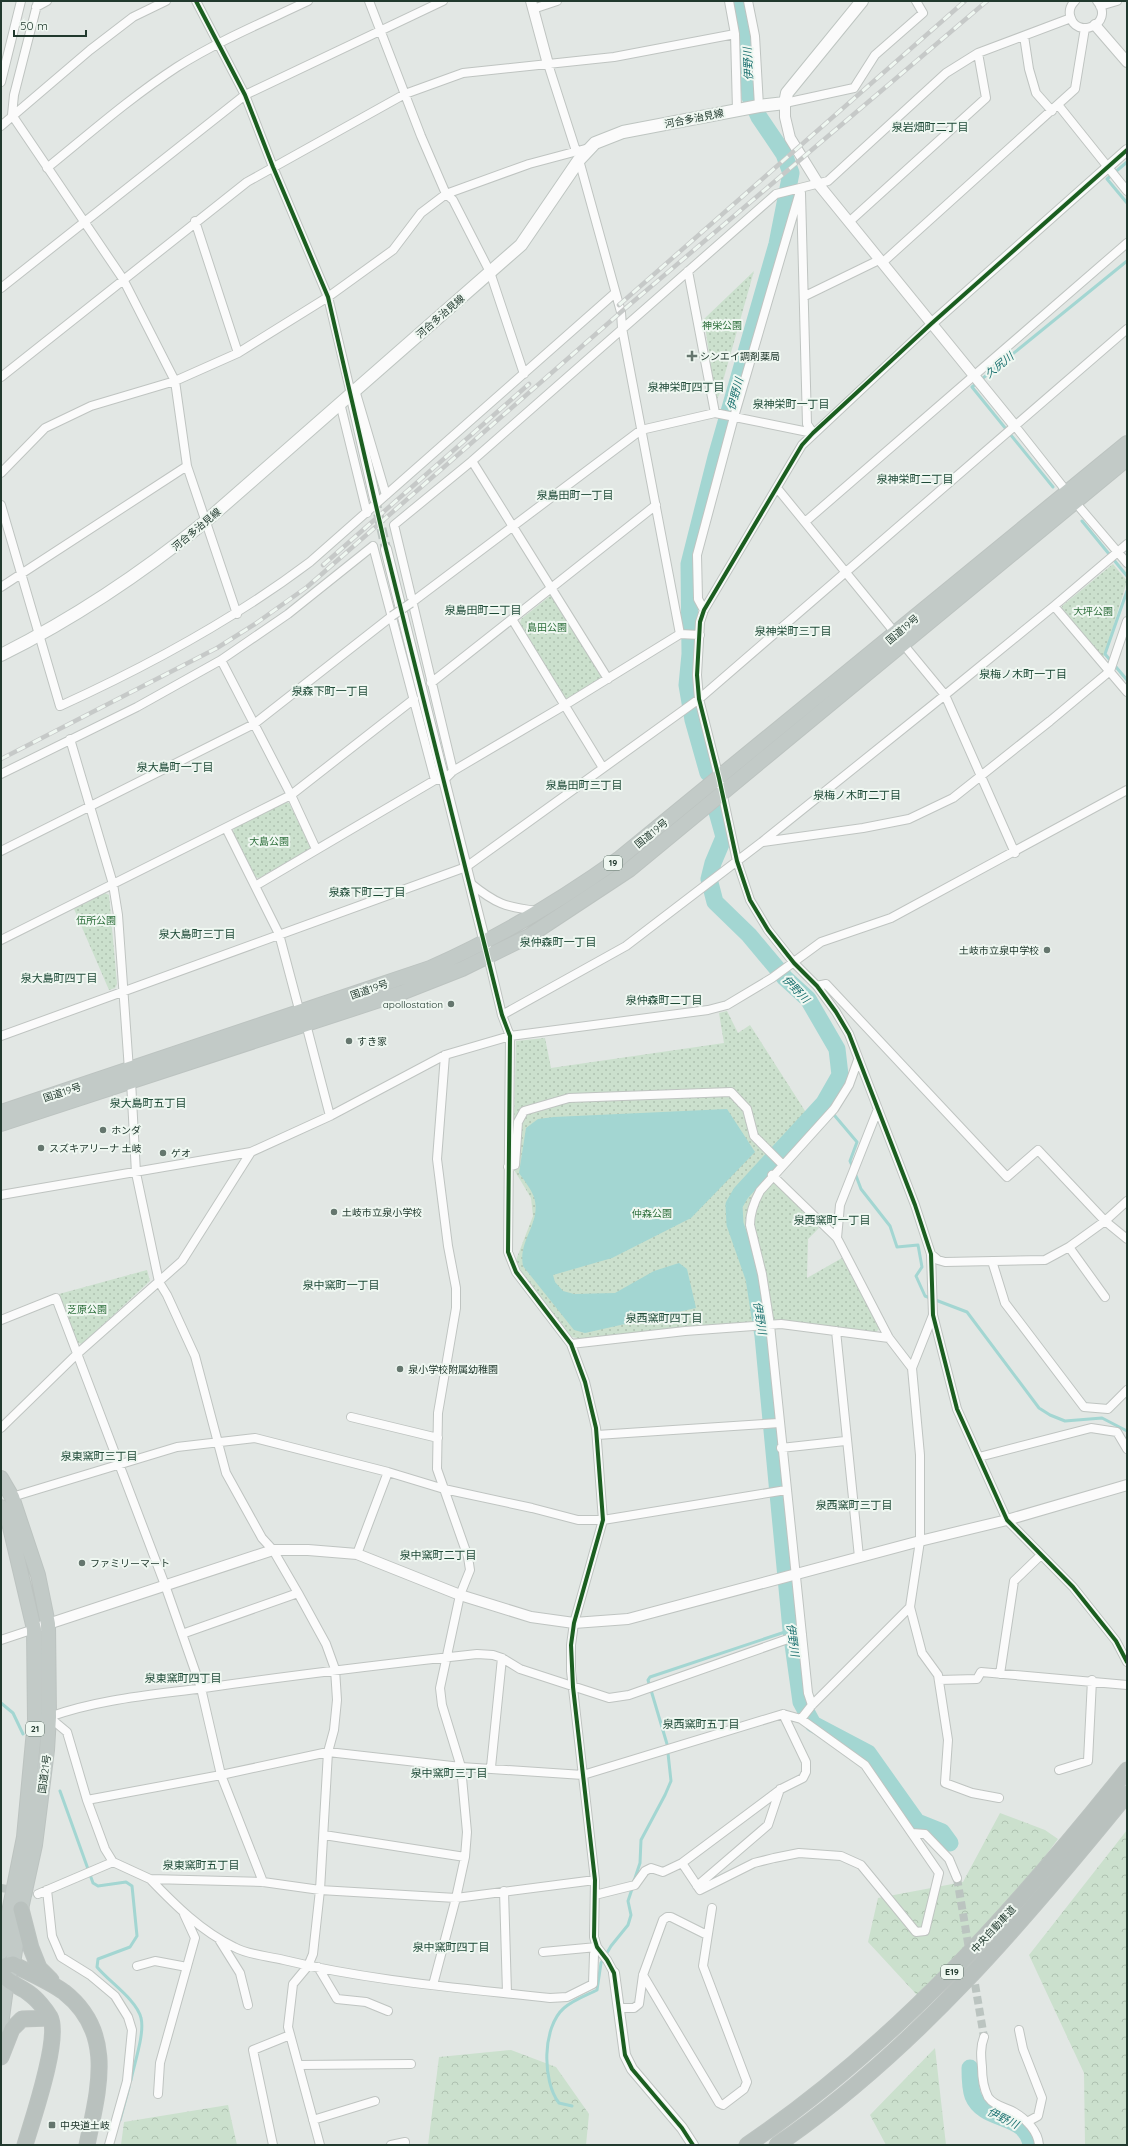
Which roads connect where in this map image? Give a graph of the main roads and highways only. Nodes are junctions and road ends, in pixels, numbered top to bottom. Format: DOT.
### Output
graph roads {
  1 [pos="862,1"];
  2 [pos="1127,443"];
  3 [pos="1127,459"];
  4 [pos="1071,497"];
  5 [pos="899,639"];
  6 [pos="1,655"];
  7 [pos="303,1018"];
  8 [pos="130,1076"];
  9 [pos="1,1112"];
  10 [pos="1,1124"];
  11 [pos="1,1478"];
  12 [pos="1,1508"];
  13 [pos="1127,1770"];
  14 [pos="1127,1794"];
  15 [pos="21,1909"];
  16 [pos="1,1952"];
  17 [pos="5,1971"];
  18 [pos="64,1992"];
  19 [pos="50,2018"];
  20 [pos="1,2026"];
  21 [pos="1,2057"];
  22 [pos="25,2145"];
  23 [pos="87,2145"];
  24 [pos="747,2145"];
  25 [pos="777,2145"];
  1 -- 6 [label="main road, 河合多治見線"];
  2 -- 4 [label="highway, 国道19号 / 19"];
  3 -- 4 [label="highway, 国道19号 / 19"];
  4 -- 5 [label="highway, 国道19号 / 19"];
  5 -- 7 [label="highway, 国道19号 / 19"];
  5 -- 7 [label="highway, 国道19号 / 19"];
  7 -- 8 [label="highway, 国道19号 / 19"];
  8 -- 9 [label="highway, 国道19号 / 19"];
  8 -- 10 [label="highway, 国道19号 / 19"];
  11 -- 15 [label="highway, 国道21号 / 21"];
  12 -- 16 [label="highway, 国道21号 / 21"];
  13 -- 24 [label="highway, 中央自動車道 / E19"];
  14 -- 25 [label="highway, 中央自動車道 / E19"];
  15 -- 17 [label="highway, 国道21号 / 21"];
  15 -- 18 [label="highway"];
  17 -- 18 [label="highway"];
  17 -- 19 [label="highway"];
  17 -- 20 [label="highway, 国道21号 / 21"];
  18 -- 23 [label="highway"];
  19 -- 21 [label="highway"];
  19 -- 22 [label="highway"];
}
